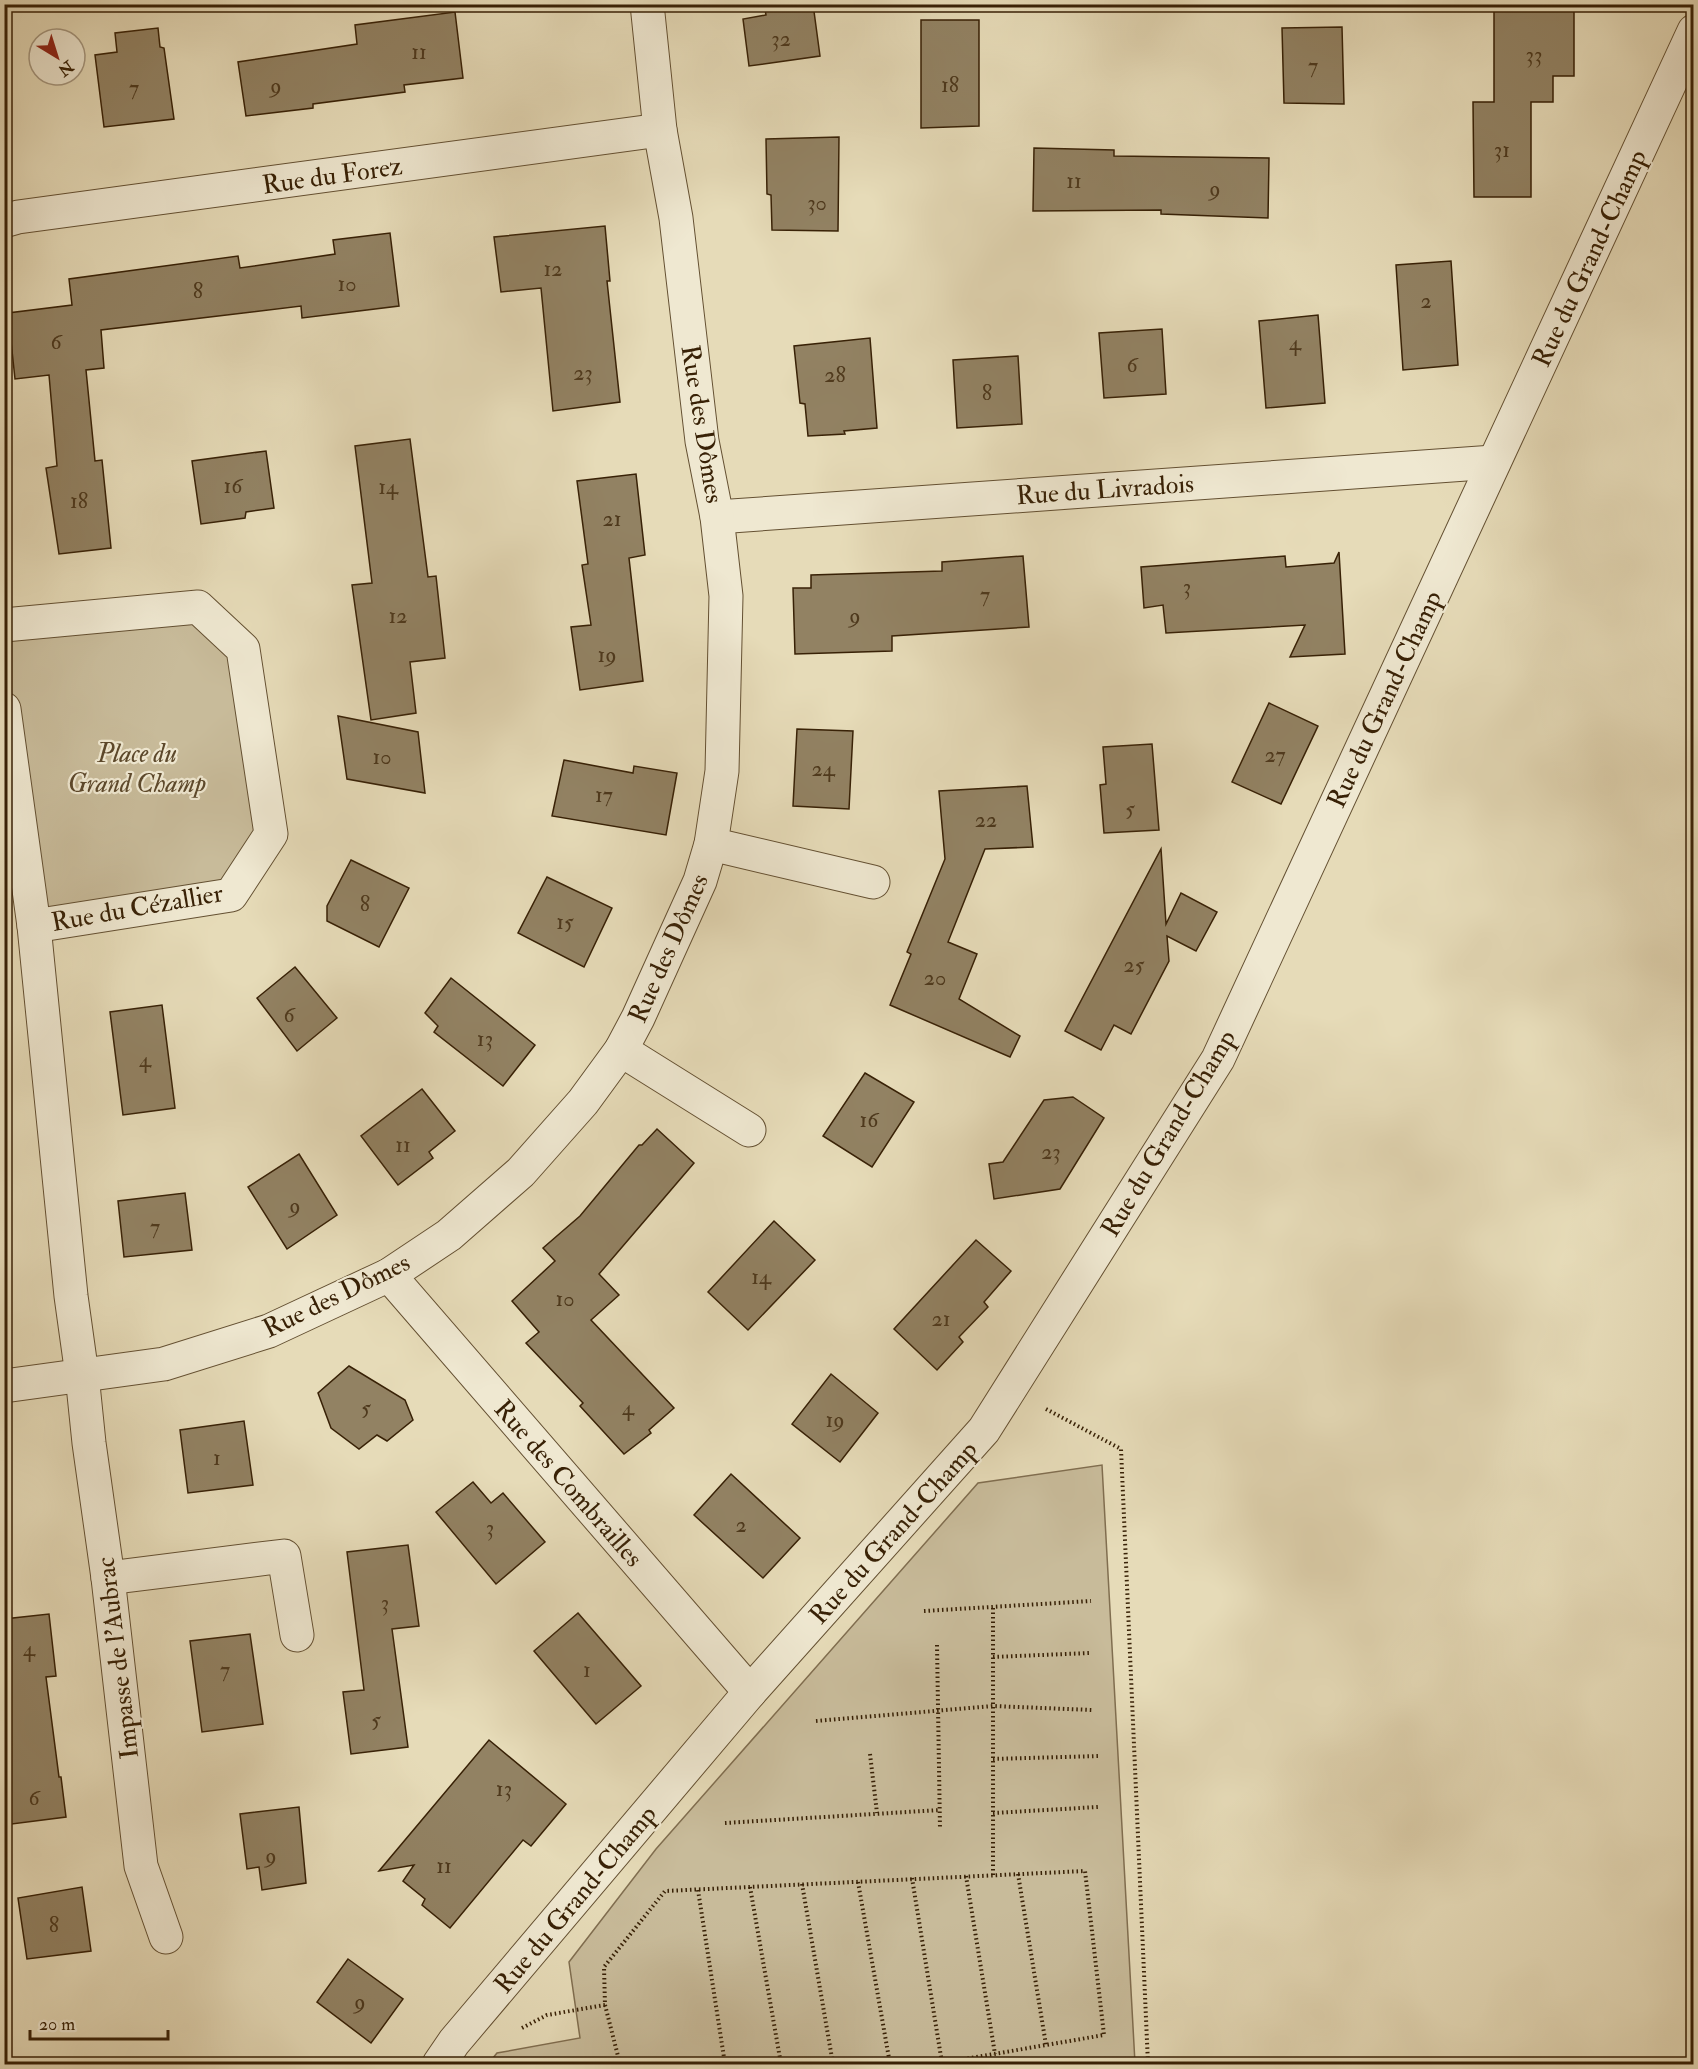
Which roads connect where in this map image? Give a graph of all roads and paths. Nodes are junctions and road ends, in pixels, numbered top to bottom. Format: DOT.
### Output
graph roads {
  1 [pos="647,4"];
  2 [pos="1694,31"];
  3 [pos="660,130"];
  4 [pos="4,221"];
  5 [pos="1494,462"];
  6 [pos="717,517"];
  7 [pos="4,625"];
  8 [pos="4,709"];
  9 [pos="711,844"];
  10 [pos="873,882"];
  11 [pos="34,926"];
  12 [pos="621,1050"];
  13 [pos="749,1130"];
  14 [pos="389,1275"];
  15 [pos="82,1376"];
  16 [pos="4,1386"];
  17 [pos="1009,1389"];
  18 [pos="108,1578"];
  19 [pos="1090,1601"];
  20 [pos="993,1606"];
  21 [pos="924,1611"];
  22 [pos="297,1635"];
  23 [pos="937,1645"];
  24 [pos="1089,1653"];
  25 [pos="993,1656"];
  26 [pos="750,1692"];
  27 [pos="993,1706"];
  28 [pos="1092,1710"];
  29 [pos="939,1711"];
  30 [pos="816,1721"];
  31 [pos="870,1754"];
  32 [pos="1098,1756"];
  33 [pos="993,1759"];
  34 [pos="1098,1807"];
  35 [pos="940,1810"];
  36 [pos="877,1813"];
  37 [pos="993,1813"];
  38 [pos="725,1823"];
  39 [pos="940,1829"];
  40 [pos="1018,1874"];
  41 [pos="993,1875"];
  42 [pos="966,1876"];
  43 [pos="912,1878"];
  44 [pos="858,1882"];
  45 [pos="802,1884"];
  46 [pos="750,1887"];
  47 [pos="698,1890"];
  48 [pos="166,1937"];
  49 [pos="605,2005"];
  50 [pos="516,2031"];
  51 [pos="1047,2045"];
  52 [pos="995,2054"];
  53 [pos="942,2063"];
  54 [pos="440,2064"];
  55 [pos="620,2064"];
  56 [pos="725,2064"];
  57 [pos="781,2064"];
  58 [pos="833,2064"];
  59 [pos="890,2064"];
  60 [pos="936,2064"];
  61 [pos="1148,2064"];
  1 -- 3 [label="street, Rue des Dômes"];
  2 -- 5 [label="street, Rue du Grand-Champ"];
  3 -- 4 [label="street, Rue du Forez"];
  3 -- 6 [label="street, Rue des Dômes"];
  5 -- 6 [label="street, Rue du Livradois"];
  5 -- 17 [label="street, Rue du Grand-Champ"];
  6 -- 9 [label="street, Rue des Dômes"];
  7 -- 11 [label="street, Rue du Cézallier"];
  8 -- 11 [label="street, Rue du Cézallier"];
  9 -- 10 [label="street, Rue des Dômes"];
  9 -- 12 [label="street, Rue des Dômes"];
  11 -- 15 [label="street, Rue du Cézallier"];
  12 -- 13 [label="street, Rue des Dômes"];
  12 -- 14 [label="street, Rue des Dômes"];
  14 -- 15 [label="street, Rue des Dômes"];
  14 -- 26 [label="street, Rue des Combrailles"];
  15 -- 16 [label="street, Rue des Dômes"];
  15 -- 18 [label="street, Impasse de l'Aubrac"];
  17 -- 26 [label="street, Rue du Grand-Champ"];
  17 -- 61 [label="path"];
  18 -- 22 [label="street"];
  18 -- 48 [label="street, Impasse de l'Aubrac"];
  19 -- 20 [label="path"];
  20 -- 21 [label="path"];
  20 -- 25 [label="path"];
  23 -- 29 [label="path"];
  24 -- 25 [label="path"];
  25 -- 27 [label="path"];
  26 -- 54 [label="street, Rue du Grand-Champ"];
  27 -- 28 [label="path"];
  27 -- 29 [label="path"];
  27 -- 33 [label="path"];
  29 -- 30 [label="path"];
  29 -- 35 [label="path"];
  31 -- 36 [label="path"];
  32 -- 33 [label="path"];
  33 -- 37 [label="path"];
  34 -- 37 [label="path"];
  35 -- 36 [label="path"];
  35 -- 39 [label="path"];
  36 -- 38 [label="path"];
  37 -- 41 [label="path"];
  40 -- 41 [label="path"];
  40 -- 51 [label="path"];
  40 -- 51 [label="path"];
  41 -- 42 [label="path"];
  42 -- 43 [label="path"];
  42 -- 52 [label="path"];
  43 -- 44 [label="path"];
  43 -- 53 [label="path"];
  44 -- 45 [label="path"];
  44 -- 59 [label="path"];
  45 -- 46 [label="path"];
  45 -- 58 [label="path"];
  46 -- 47 [label="path"];
  46 -- 57 [label="path"];
  47 -- 49 [label="path"];
  47 -- 56 [label="path"];
  49 -- 50 [label="path"];
  49 -- 55 [label="path"];
  51 -- 52 [label="path"];
  52 -- 53 [label="path"];
  53 -- 60 [label="path"];
}
